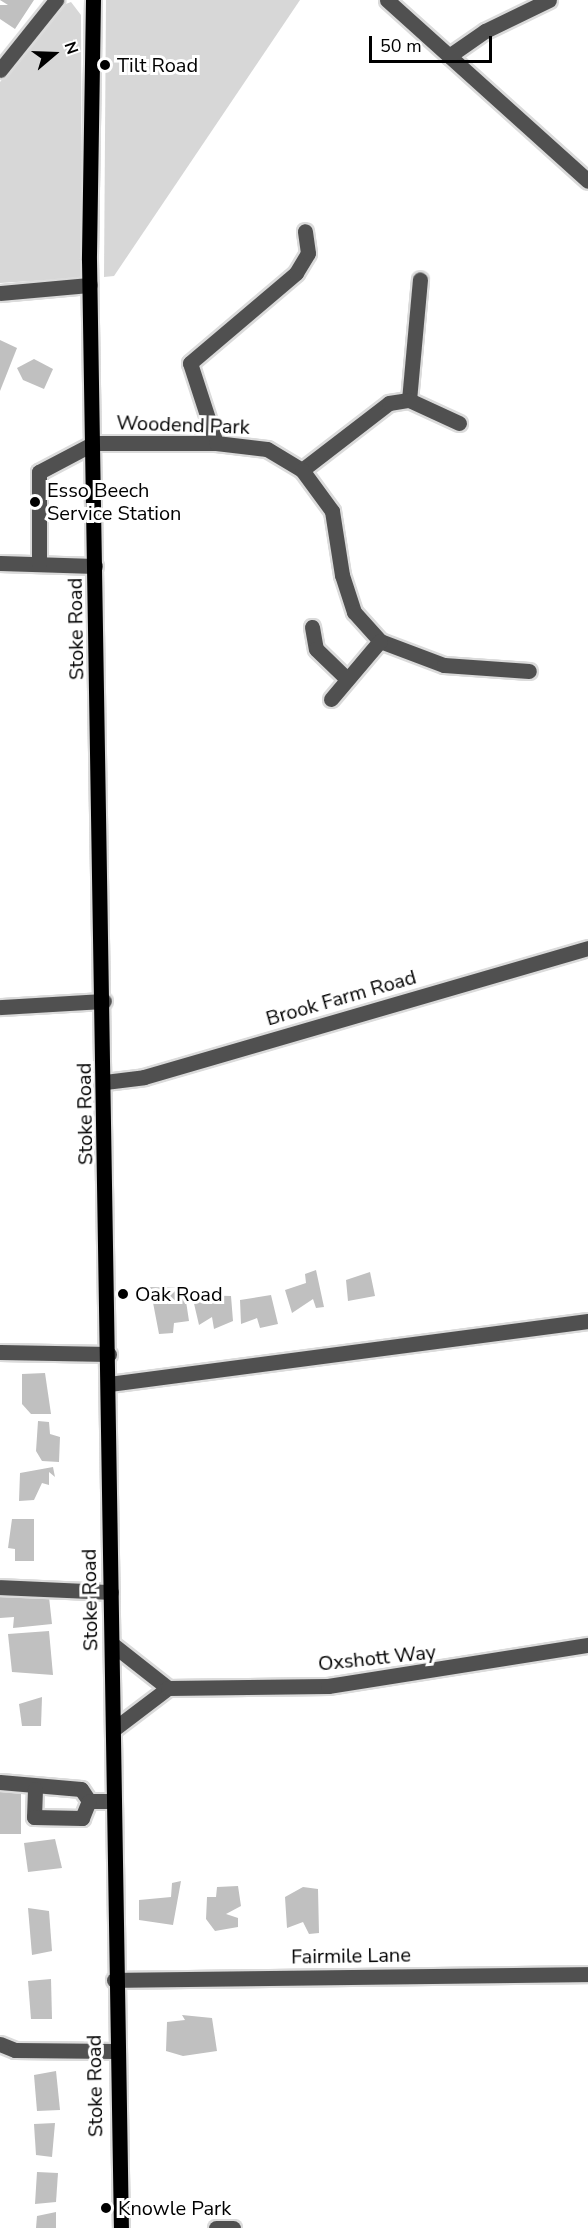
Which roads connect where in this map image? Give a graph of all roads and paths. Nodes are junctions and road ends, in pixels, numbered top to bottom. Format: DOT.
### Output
graph roads {
  1 [pos="56,0"];
  2 [pos="93,0"];
  3 [pos="387,0"];
  4 [pos="549,0"];
  5 [pos="449,56"];
  6 [pos="0,70"];
  7 [pos="588,181"];
  8 [pos="305,231"];
  9 [pos="420,280"];
  10 [pos="90,285"];
  11 [pos="0,293"];
  12 [pos="409,400"];
  13 [pos="459,423"];
  14 [pos="94,443"];
  15 [pos="216,443"];
  16 [pos="302,470"];
  17 [pos="0,563"];
  18 [pos="39,564"];
  19 [pos="95,566"];
  20 [pos="312,627"];
  21 [pos="380,641"];
  22 [pos="529,671"];
  23 [pos="347,679"];
  24 [pos="331,699"];
  25 [pos="588,948"];
  26 [pos="104,1001"];
  27 [pos="0,1007"];
  28 [pos="105,1082"];
  29 [pos="588,1321"];
  30 [pos="0,1352"];
  31 [pos="109,1354"];
  32 [pos="109,1384"];
  33 [pos="0,1587"];
  34 [pos="111,1592"];
  35 [pos="112,1644"];
  36 [pos="588,1646"];
  37 [pos="168,1688"];
  38 [pos="114,1729"];
  39 [pos="0,1782"];
  40 [pos="35,1789"];
  41 [pos="89,1801"];
  42 [pos="114,1802"];
  43 [pos="588,1974"];
  44 [pos="114,1980"];
  45 [pos="0,2044"];
  46 [pos="116,2051"];
  47 [pos="121,2228"];
  48 [pos="216,2228"];
  49 [pos="233,2228"];
  1 -- 6 [label="street"];
  2 -- 10 [label="main road, Stoke Road"];
  3 -- 5 [label="street"];
  4 -- 5 [label="street"];
  5 -- 7 [label="street"];
  8 -- 15 [label="street"];
  9 -- 12 [label="street"];
  10 -- 11 [label="street"];
  10 -- 14 [label="main road, Stoke Road"];
  12 -- 13 [label="street"];
  12 -- 16 [label="street"];
  14 -- 15 [label="street, Woodend Park"];
  14 -- 18 [label="street"];
  14 -- 19 [label="main road, Stoke Road"];
  15 -- 16 [label="street, Woodend Park"];
  16 -- 21 [label="street, Woodend Park"];
  17 -- 18 [label="street"];
  18 -- 19 [label="street"];
  19 -- 26 [label="main road, Stoke Road"];
  20 -- 23 [label="street"];
  21 -- 22 [label="street, Woodend Park"];
  21 -- 23 [label="street"];
  23 -- 24 [label="street"];
  25 -- 28 [label="street, Brook Farm Road"];
  26 -- 27 [label="street"];
  26 -- 28 [label="main road, Stoke Road"];
  28 -- 31 [label="main road, Stoke Road"];
  29 -- 32 [label="street"];
  30 -- 31 [label="street"];
  31 -- 32 [label="main road, Stoke Road"];
  32 -- 34 [label="main road, Stoke Road"];
  33 -- 34 [label="street"];
  34 -- 35 [label="main road, Stoke Road"];
  35 -- 37 [label="street"];
  35 -- 38 [label="main road, Stoke Road"];
  36 -- 37 [label="street, Oxshott Way"];
  37 -- 38 [label="street"];
  38 -- 42 [label="main road, Stoke Road"];
  39 -- 40 [label="street"];
  40 -- 41 [label="street"];
  40 -- 41 [label="street"];
  41 -- 42 [label="street"];
  42 -- 44 [label="main road, Stoke Road"];
  43 -- 44 [label="street, Fairmile Lane"];
  44 -- 46 [label="main road, Stoke Road"];
  45 -- 46 [label="street"];
  46 -- 47 [label="main road, Stoke Road"];
  48 -- 49 [label="street"];
}
